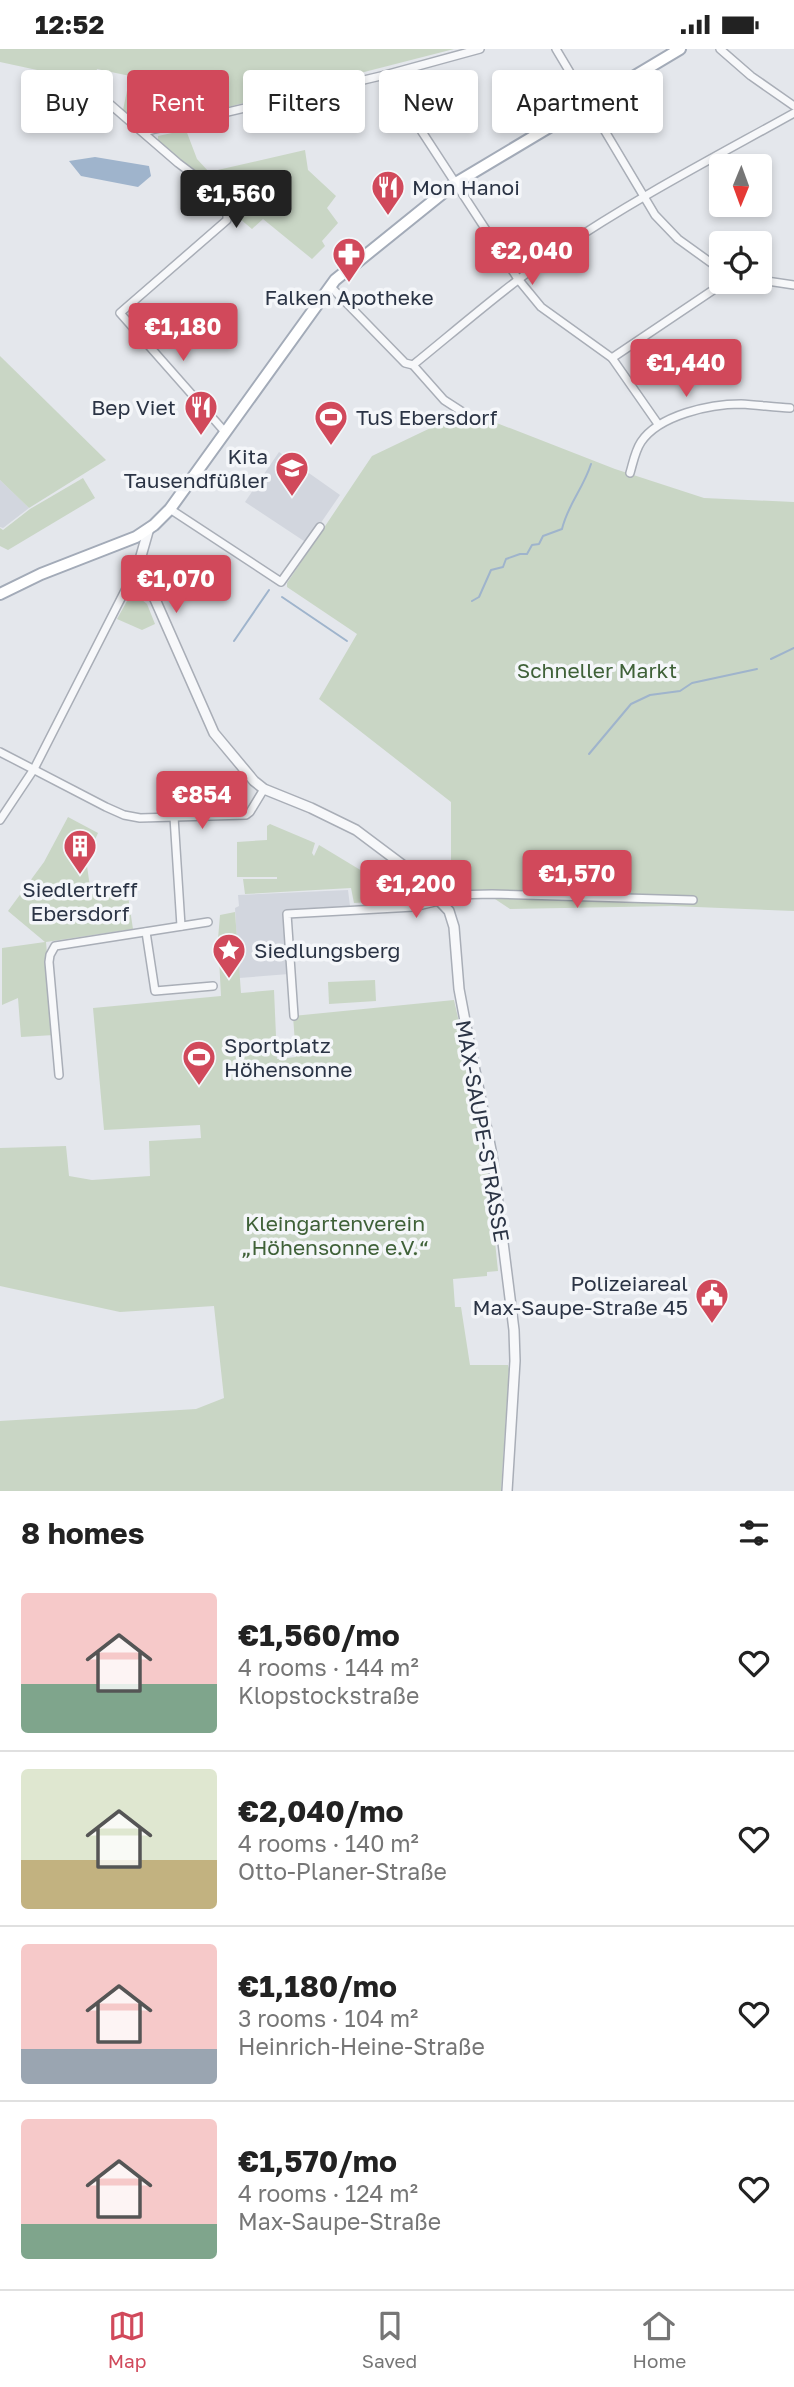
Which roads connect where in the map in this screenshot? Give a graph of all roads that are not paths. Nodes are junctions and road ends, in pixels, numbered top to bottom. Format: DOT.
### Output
graph roads {
  1 [pos="480,49"];
  2 [pos="556,49"];
  3 [pos="680,49"];
  4 [pos="720,49"];
  5 [pos="403,70"];
  6 [pos="568,70"];
  7 [pos="645,70"];
  8 [pos="379,76"];
  9 [pos="113,106"];
  10 [pos="794,106"];
  11 [pos="229,112"];
  12 [pos="794,113"];
  13 [pos="127,118"];
  14 [pos="144,133"];
  15 [pos="422,133"];
  16 [pos="539,133"];
  17 [pos="605,133"];
  18 [pos="454,184"];
  19 [pos="644,198"];
  20 [pos="709,261"];
  21 [pos="518,279"];
  22 [pos="772,282"];
  23 [pos="794,285"];
  24 [pos="330,286"];
  25 [pos="709,293"];
  26 [pos="612,358"];
  27 [pos="413,365"];
  28 [pos="790,408"];
  29 [pos="461,411"];
  30 [pos="658,424"];
  31 [pos="225,432"];
  32 [pos="630,473"];
  33 [pos="170,509"];
  34 [pos="320,527"];
  35 [pos="149,528"];
  36 [pos="139,563"];
  37 [pos="0,594"];
  38 [pos="0,752"];
  39 [pos="34,769"];
  40 [pos="264,789"];
  41 [pos="174,817"];
  42 [pos="0,820"];
  43 [pos="693,900"];
  44 [pos="439,901"];
  45 [pos="208,922"];
  46 [pos="181,926"];
  47 [pos="146,932"];
  48 [pos="214,986"];
  49 [pos="295,1016"];
  50 [pos="59,1075"];
  51 [pos="507,1491"];
  1 -- 5 [label="street"];
  2 -- 6 [label="street"];
  3 -- 7 [label="main road"];
  4 -- 10 [label="street"];
  8 -- 11 [label="street"];
  9 -- 13 [label="street"];
  12 -- 19 [label="street"];
  14 -- 31 [label="street"];
  15 -- 18 [label="street"];
  16 -- 18 [label="main road"];
  17 -- 19 [label="street"];
  18 -- 21 [label="street"];
  18 -- 24 [label="main road"];
  19 -- 20 [label="street"];
  19 -- 21 [label="street"];
  21 -- 26 [label="street"];
  21 -- 27 [label="street"];
  22 -- 23 [label="street"];
  24 -- 27 [label="street"];
  24 -- 31 [label="main road"];
  25 -- 26 [label="street"];
  26 -- 30 [label="street"];
  27 -- 29 [label="street"];
  28 -- 30 [label="street"];
  30 -- 32 [label="street"];
  31 -- 33 [label="main road"];
  33 -- 34 [label="street"];
  33 -- 35 [label="main road"];
  35 -- 36 [label="street"];
  35 -- 37 [label="main road"];
  36 -- 39 [label="street"];
  36 -- 40 [label="street, MAX-SAUPE-STRASSE"];
  38 -- 39 [label="street"];
  39 -- 41 [label="street"];
  39 -- 42 [label="street"];
  40 -- 41 [label="street"];
  40 -- 44 [label="street, MAX-SAUPE-STRASSE"];
  41 -- 46 [label="street"];
  43 -- 44 [label="street"];
  44 -- 49 [label="street"];
  44 -- 51 [label="street, MAX-SAUPE-STRASSE"];
  45 -- 46 [label="street"];
  46 -- 47 [label="street"];
  47 -- 48 [label="street"];
  47 -- 50 [label="street"];
}
